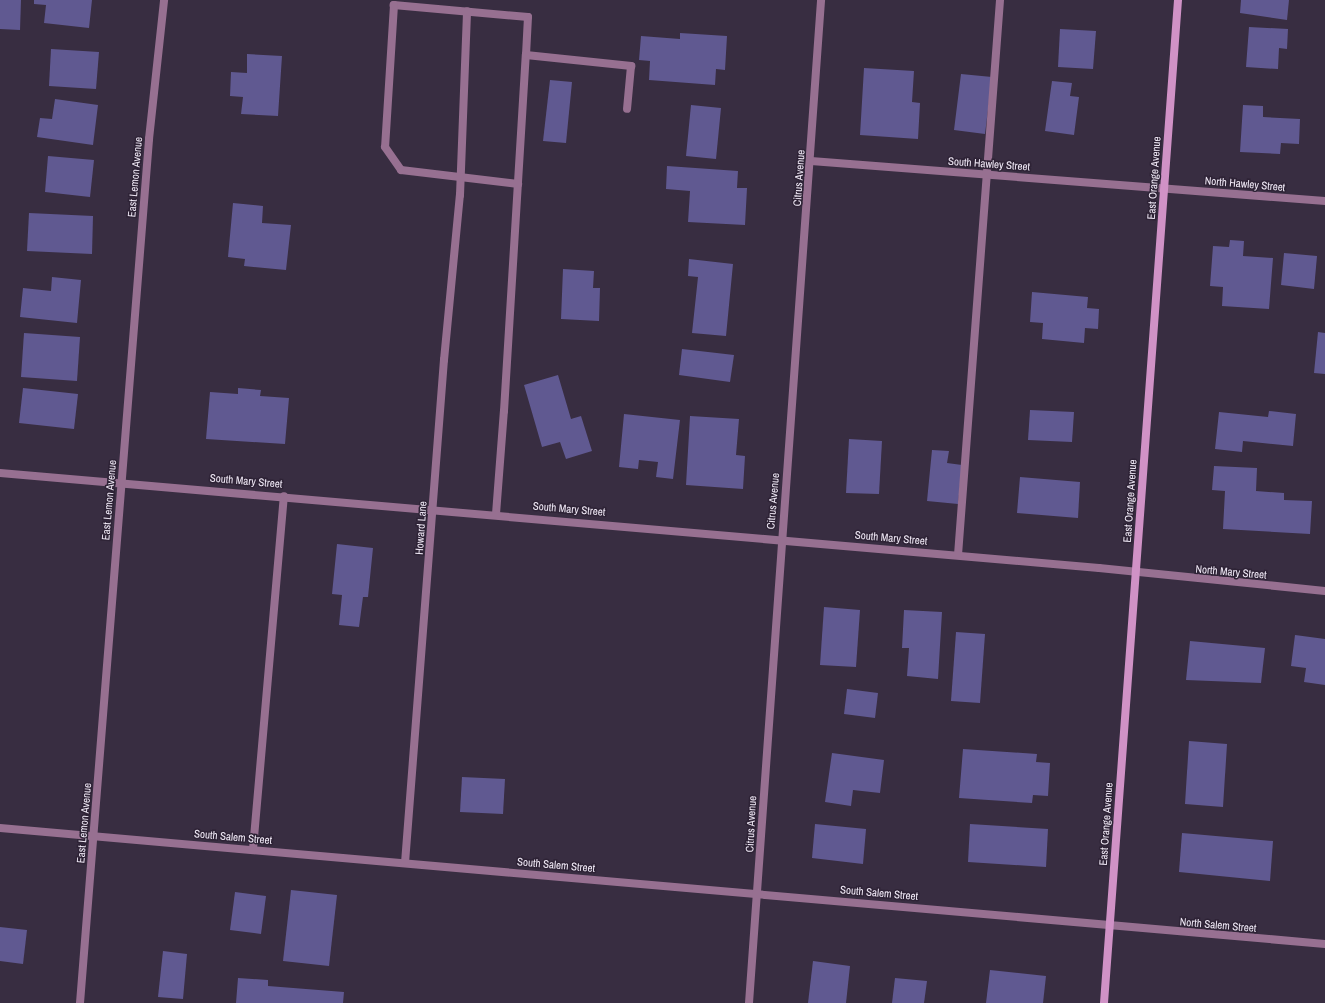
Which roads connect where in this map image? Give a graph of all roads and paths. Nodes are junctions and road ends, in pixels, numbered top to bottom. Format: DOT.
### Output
graph roads {
  1 [pos="164,0"];
  2 [pos="821,0"];
  3 [pos="1000,0"];
  4 [pos="1178,0"];
  5 [pos="423,4"];
  6 [pos="468,11"];
  7 [pos="526,54"];
  8 [pos="627,109"];
  9 [pos="811,161"];
  10 [pos="987,175"];
  11 [pos="461,177"];
  12 [pos="518,184"];
  13 [pos="1164,189"];
  14 [pos="1325,201"];
  15 [pos="0,473"];
  16 [pos="122,483"];
  17 [pos="284,496"];
  18 [pos="433,508"];
  19 [pos="496,514"];
  20 [pos="781,539"];
  21 [pos="958,555"];
  22 [pos="1135,572"];
  23 [pos="1325,591"];
  24 [pos="0,828"];
  25 [pos="94,837"];
  26 [pos="253,849"];
  27 [pos="405,863"];
  28 [pos="758,893"];
  29 [pos="1109,925"];
  30 [pos="1325,944"];
  31 [pos="80,1003"];
  32 [pos="749,1003"];
  33 [pos="1104,1003"];
  1 -- 16 [label="street, East Lemon Avenue"];
  2 -- 9 [label="street, Citrus Avenue"];
  3 -- 10 [label="street"];
  4 -- 13 [label="main road, East Orange Avenue"];
  5 -- 6 [label="street"];
  5 -- 11 [label="street"];
  6 -- 7 [label="street"];
  6 -- 11 [label="street, Howard Lane"];
  7 -- 8 [label="street"];
  7 -- 12 [label="street"];
  9 -- 10 [label="street, South Hawley Street"];
  9 -- 20 [label="street, Citrus Avenue"];
  10 -- 13 [label="street, South Hawley Street"];
  10 -- 21 [label="street"];
  11 -- 12 [label="street"];
  11 -- 18 [label="street, Howard Lane"];
  12 -- 19 [label="street"];
  13 -- 14 [label="street, North Hawley Street"];
  13 -- 22 [label="main road, East Orange Avenue"];
  15 -- 16 [label="street, South Mary Street"];
  16 -- 17 [label="street, South Mary Street"];
  16 -- 25 [label="street, East Lemon Avenue"];
  17 -- 18 [label="street, South Mary Street"];
  17 -- 26 [label="street"];
  18 -- 19 [label="street, South Mary Street"];
  18 -- 27 [label="street, Howard Lane"];
  19 -- 20 [label="street, South Mary Street"];
  20 -- 21 [label="street, South Mary Street"];
  20 -- 28 [label="street, Citrus Avenue"];
  21 -- 22 [label="street, South Mary Street"];
  22 -- 23 [label="street, North Mary Street"];
  22 -- 29 [label="main road, East Orange Avenue"];
  24 -- 25 [label="street, South Salem Street"];
  25 -- 26 [label="street, South Salem Street"];
  25 -- 31 [label="street, East Lemon Avenue"];
  26 -- 27 [label="street, South Salem Street"];
  27 -- 28 [label="street, South Salem Street"];
  28 -- 29 [label="street, South Salem Street"];
  28 -- 32 [label="street, Citrus Avenue"];
  29 -- 30 [label="street, North Salem Street"];
  29 -- 33 [label="main road, East Orange Avenue"];
}
